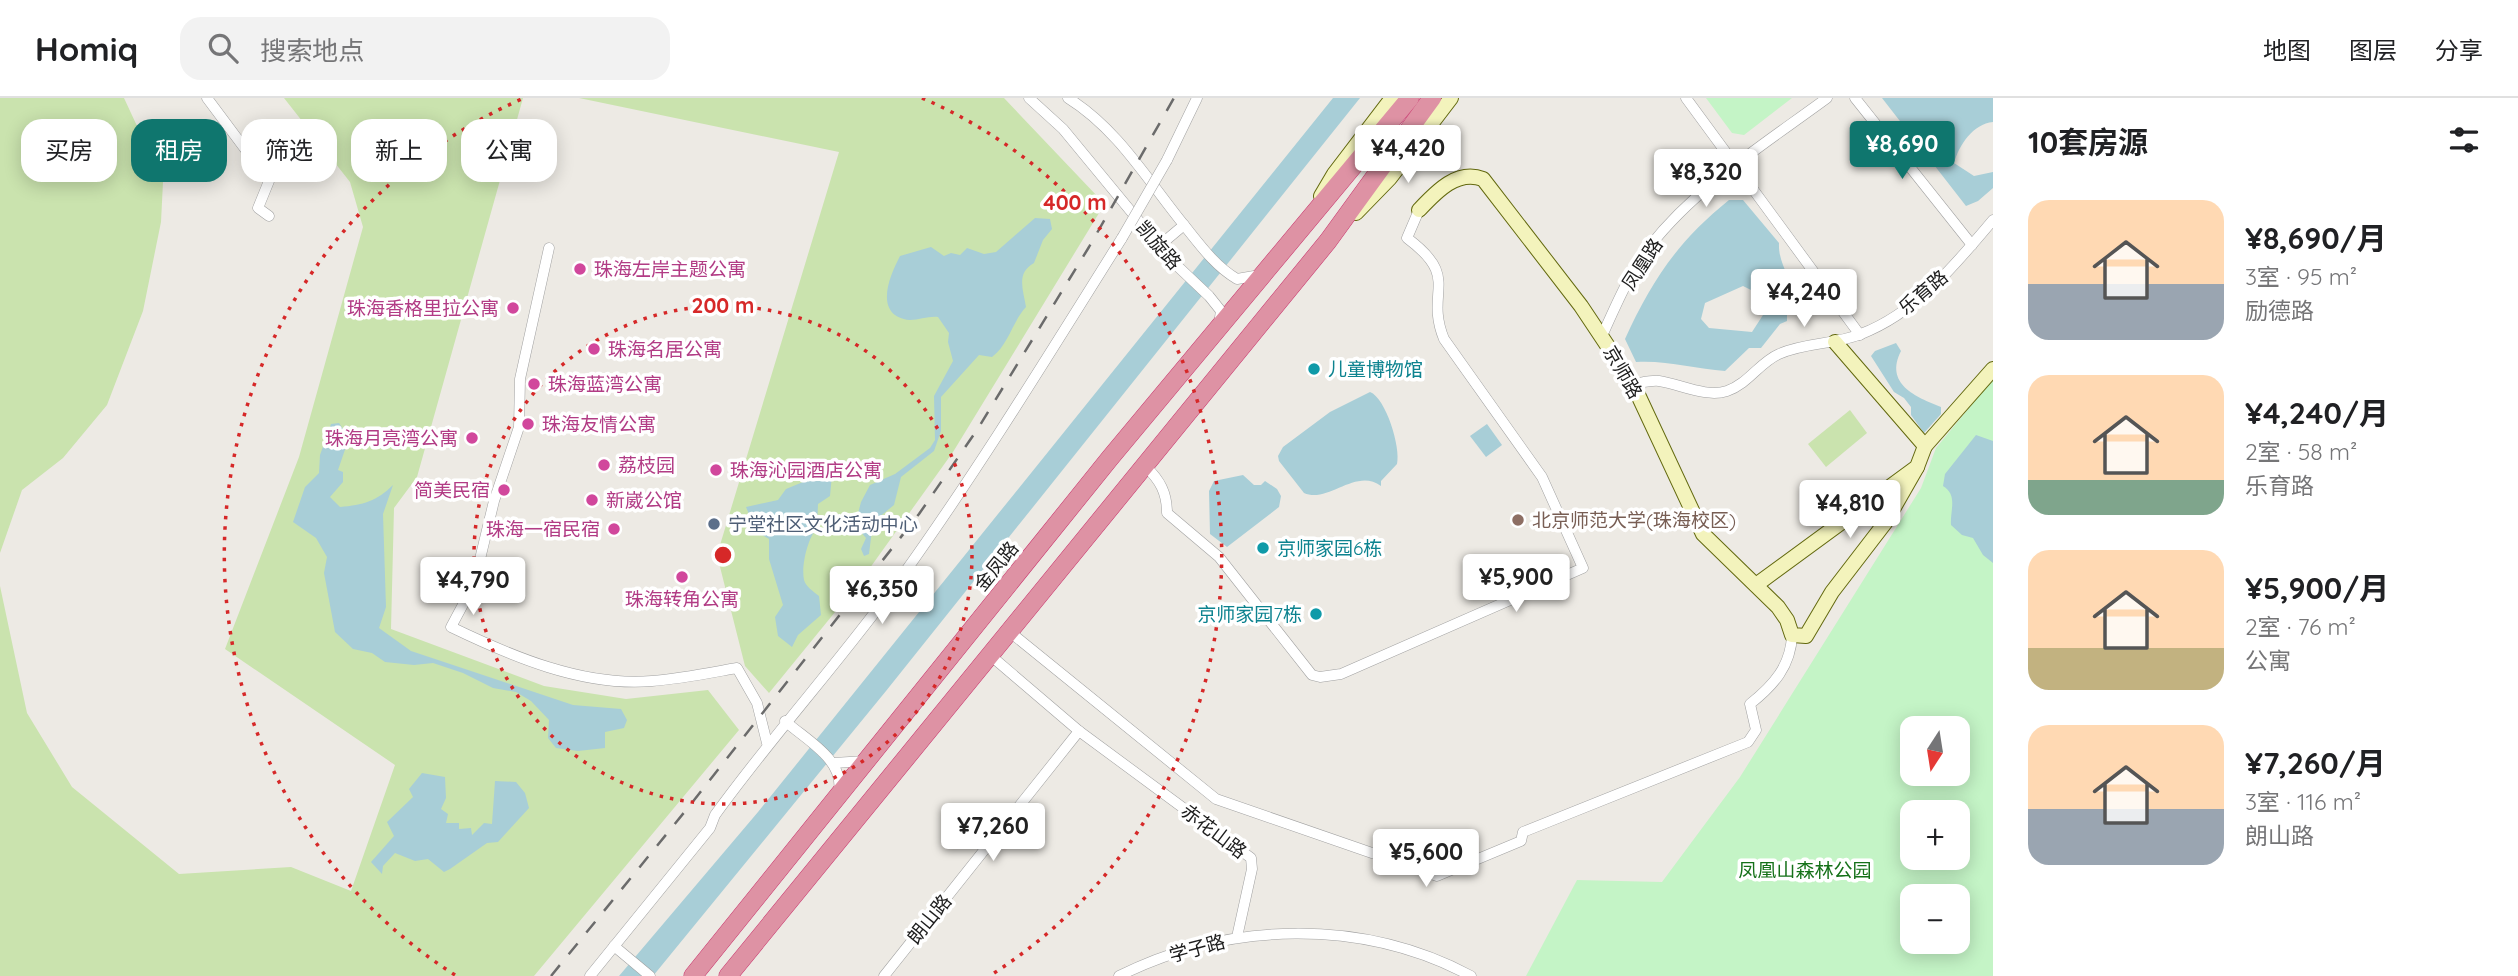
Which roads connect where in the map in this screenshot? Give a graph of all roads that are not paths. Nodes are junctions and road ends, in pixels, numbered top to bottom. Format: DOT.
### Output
graph roads {
  1 [pos="207,98"];
  2 [pos="1029,98"];
  3 [pos="1068,98"];
  4 [pos="1197,98"];
  5 [pos="1392,98"];
  6 [pos="1410,98"];
  7 [pos="1432,98"];
  8 [pos="1451,98"];
  9 [pos="1686,98"];
  10 [pos="1827,98"];
  11 [pos="1855,98"];
  12 [pos="1736,166"];
  13 [pos="1419,210"];
  14 [pos="269,216"];
  15 [pos="1309,217"];
  16 [pos="1993,220"];
  17 [pos="1184,225"];
  18 [pos="1328,241"];
  19 [pos="1972,245"];
  20 [pos="1160,246"];
  21 [pos="549,248"];
  22 [pos="1267,271"];
  23 [pos="1216,332"];
  24 [pos="1860,335"];
  25 [pos="1602,336"];
  26 [pos="1835,342"];
  27 [pos="1993,369"];
  28 [pos="1633,384"];
  29 [pos="1925,446"];
  30 [pos="1146,467"];
  31 [pos="1917,467"];
  32 [pos="1756,585"];
  33 [pos="1010,632"];
  34 [pos="1792,635"];
  35 [pos="990,655"];
  36 [pos="785,721"];
  37 [pos="1079,732"];
  38 [pos="767,743"];
  39 [pos="865,761"];
  40 [pos="834,763"];
  41 [pos="839,795"];
  42 [pos="1237,937"];
  43 [pos="614,946"];
  44 [pos="590,976"];
  45 [pos="650,976"];
  46 [pos="692,976"];
  47 [pos="728,976"];
  48 [pos="884,976"];
  49 [pos="1119,976"];
  50 [pos="1471,976"];
  1 -- 14 [label="street"];
  2 -- 20 [label="street, 凯旋路"];
  3 -- 17 [label="street, 凯旋路"];
  4 -- 36 [label="street, bridge"];
  5 -- 15 [label="street, 金凤路"];
  6 -- 15 [label="highway, 金凤路"];
  7 -- 18 [label="highway"];
  8 -- 18 [label="street"];
  9 -- 12 [label="street"];
  10 -- 12 [label="street, 凤凰路"];
  11 -- 19 [label="street"];
  12 -- 24 [label="street"];
  12 -- 25 [label="street, 凤凰路"];
  13 -- 25 [label="street, 京师路"];
  13 -- 30 [label="street"];
  15 -- 22 [label="highway, 金凤路"];
  16 -- 19 [label="street, 乐育路"];
  17 -- 20 [label="street"];
  17 -- 22 [label="street, 凯旋路"];
  18 -- 30 [label="highway"];
  19 -- 24 [label="street, 乐育路"];
  20 -- 23 [label="street, 凯旋路"];
  21 -- 38 [label="street"];
  22 -- 23 [label="highway, 金凤路"];
  23 -- 39 [label="highway, 金凤路"];
  24 -- 26 [label="street, 乐育路"];
  25 -- 28 [label="street, 京师路"];
  26 -- 28 [label="street, 乐育路"];
  26 -- 29 [label="street"];
  27 -- 29 [label="street"];
  28 -- 32 [label="street, 京师路"];
  29 -- 31 [label="street"];
  30 -- 33 [label="highway"];
  31 -- 32 [label="street"];
  31 -- 34 [label="street"];
  32 -- 34 [label="street, 京师路"];
  33 -- 34 [label="street"];
  33 -- 35 [label="highway"];
  35 -- 37 [label="street, 赤花山路"];
  35 -- 47 [label="highway"];
  36 -- 38 [label="street"];
  36 -- 40 [label="street"];
  37 -- 42 [label="street, 赤花山路"];
  37 -- 48 [label="street, 朗山路"];
  38 -- 43 [label="street"];
  39 -- 40 [label="street"];
  39 -- 41 [label="highway, 金凤路"];
  40 -- 41 [label="street"];
  41 -- 46 [label="highway, 金凤路"];
  42 -- 49 [label="street, 学子路"];
  42 -- 50 [label="street"];
  43 -- 44 [label="street"];
  43 -- 45 [label="street"];
}
